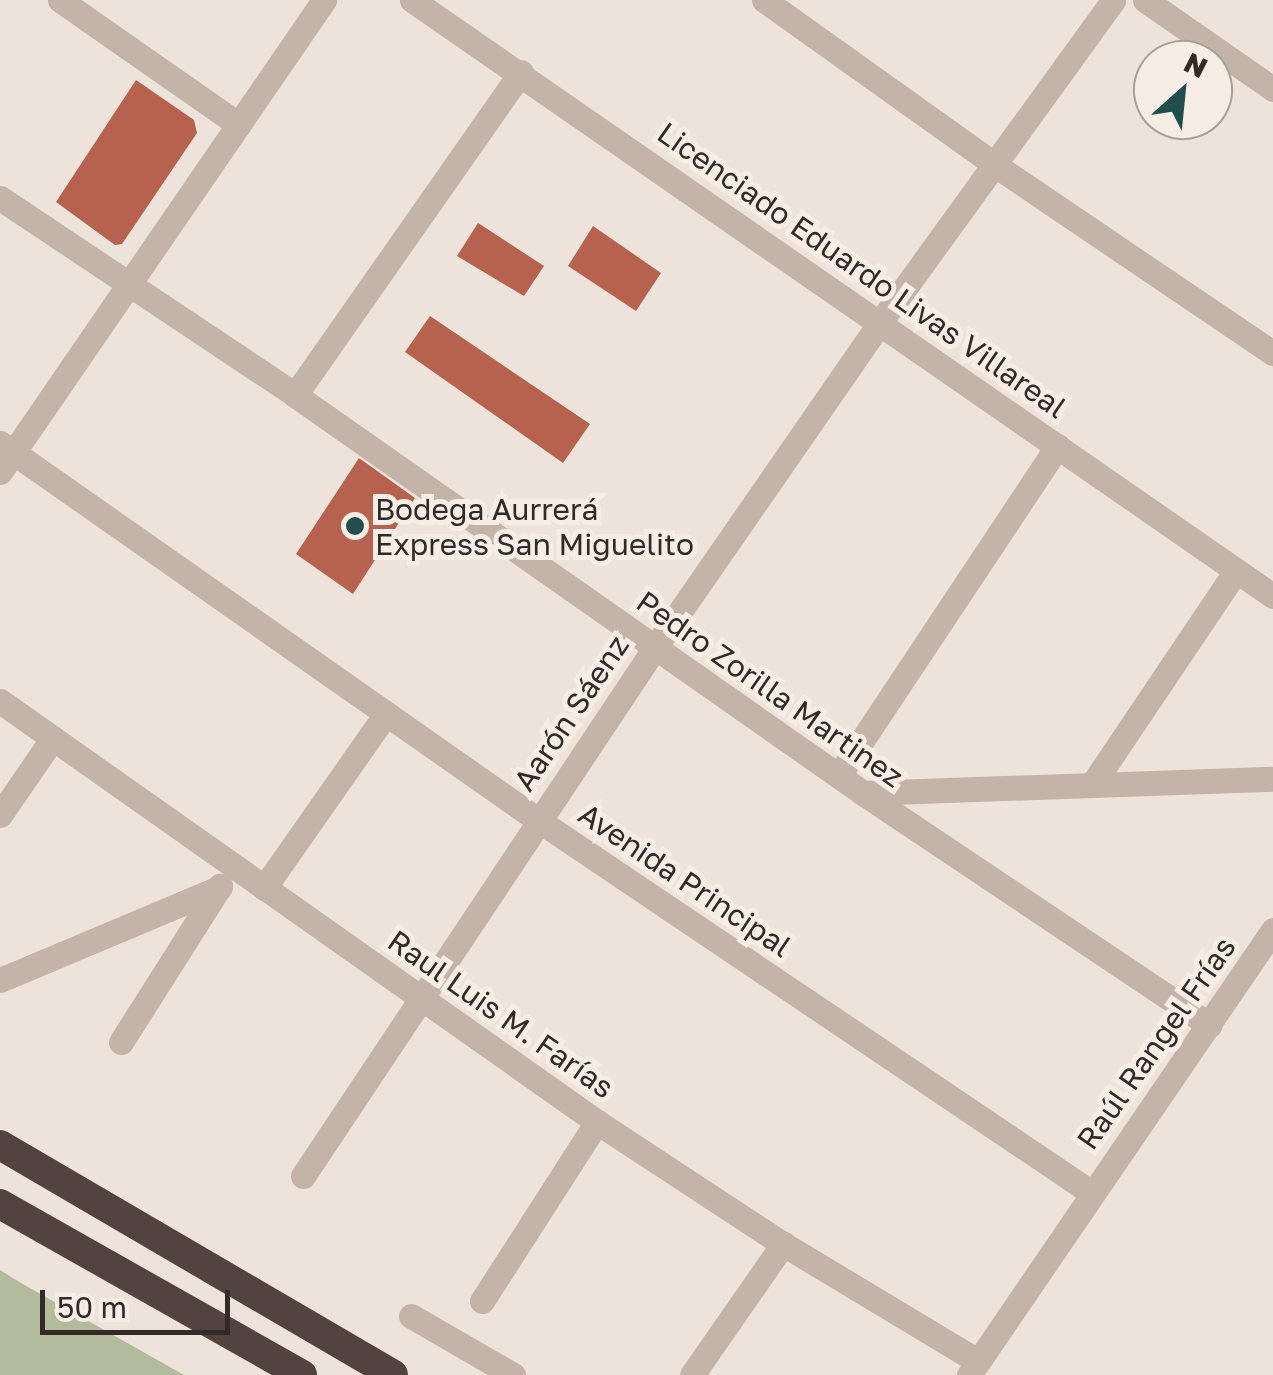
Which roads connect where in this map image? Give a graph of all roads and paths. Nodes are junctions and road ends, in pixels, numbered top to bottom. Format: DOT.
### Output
graph roads {
  1 [pos="60,0"];
  2 [pos="324,0"];
  3 [pos="412,0"];
  4 [pos="764,0"];
  5 [pos="1113,0"];
  6 [pos="1145,0"];
  7 [pos="520,72"];
  8 [pos="1273,89"];
  9 [pos="239,125"];
  10 [pos="995,165"];
  11 [pos="0,198"];
  12 [pos="129,285"];
  13 [pos="881,321"];
  14 [pos="1273,353"];
  15 [pos="296,395"];
  16 [pos="1058,446"];
  17 [pos="5,456"];
  18 [pos="1236,571"];
  19 [pos="1273,596"];
  20 [pos="654,649"];
  21 [pos="0,701"];
  22 [pos="386,714"];
  23 [pos="52,738"];
  24 [pos="838,775"];
  25 [pos="1273,779"];
  26 [pos="1094,782"];
  27 [pos="863,793"];
  28 [pos="0,816"];
  29 [pos="538,820"];
  30 [pos="234,866"];
  31 [pos="219,888"];
  32 [pos="264,888"];
  33 [pos="1273,930"];
  34 [pos="0,980"];
  35 [pos="422,998"];
  36 [pos="1209,1024"];
  37 [pos="121,1042"];
  38 [pos="597,1122"];
  39 [pos="0,1144"];
  40 [pos="302,1176"];
  41 [pos="1092,1193"];
  42 [pos="0,1204"];
  43 [pos="783,1244"];
  44 [pos="482,1300"];
  45 [pos="410,1316"];
  46 [pos="973,1368"];
  47 [pos="302,1375"];
  48 [pos="393,1375"];
  49 [pos="513,1375"];
  50 [pos="692,1375"];
  1 -- 9 [label="street"];
  2 -- 9 [label="street"];
  3 -- 7 [label="street, Licenciado Eduardo Livas Villareal"];
  4 -- 10 [label="street"];
  5 -- 10 [label="street, Aarón Sáenz"];
  6 -- 8 [label="street"];
  7 -- 13 [label="street, Licenciado Eduardo Livas Villareal"];
  7 -- 15 [label="street"];
  9 -- 12 [label="street"];
  10 -- 13 [label="street, Aarón Sáenz"];
  10 -- 14 [label="street"];
  11 -- 12 [label="street, Pedro Zorilla Martinez"];
  12 -- 15 [label="street, Pedro Zorilla Martinez"];
  12 -- 17 [label="street"];
  13 -- 16 [label="street, Licenciado Eduardo Livas Villareal"];
  13 -- 20 [label="street, Aarón Sáenz"];
  15 -- 20 [label="street, Pedro Zorilla Martinez"];
  16 -- 18 [label="street, Licenciado Eduardo Livas Villareal"];
  16 -- 24 [label="street"];
  17 -- 22 [label="street, Avenida Principal"];
  18 -- 19 [label="street, Licenciado Eduardo Livas Villareal"];
  18 -- 26 [label="street"];
  20 -- 24 [label="street, Pedro Zorilla Martinez"];
  20 -- 29 [label="street, Aarón Sáenz"];
  21 -- 23 [label="street, Raul Luis M. Farías"];
  22 -- 29 [label="street, Avenida Principal"];
  22 -- 32 [label="street"];
  23 -- 28 [label="street"];
  23 -- 30 [label="street, Raul Luis M. Farías"];
  24 -- 27 [label="street, Pedro Zorilla Martinez"];
  25 -- 26 [label="street"];
  26 -- 27 [label="street"];
  27 -- 36 [label="street, Pedro Zorilla Martinez"];
  29 -- 35 [label="street, Aarón Sáenz"];
  29 -- 41 [label="street, Avenida Principal"];
  30 -- 31 [label="street"];
  30 -- 32 [label="street, Raul Luis M. Farías"];
  31 -- 34 [label="street"];
  31 -- 37 [label="street"];
  32 -- 35 [label="street, Raul Luis M. Farías"];
  33 -- 36 [label="street, Raúl Rangel Frías"];
  35 -- 38 [label="street, Raul Luis M. Farías"];
  35 -- 40 [label="street, Aarón Sáenz"];
  36 -- 41 [label="street, Raúl Rangel Frías"];
  38 -- 43 [label="street, Raul Luis M. Farías"];
  38 -- 44 [label="street"];
  39 -- 48 [label="highway"];
  41 -- 46 [label="street, Raúl Rangel Frías"];
  42 -- 47 [label="highway"];
  43 -- 46 [label="street, Raul Luis M. Farías"];
  43 -- 50 [label="street"];
  45 -- 49 [label="street"];
}
